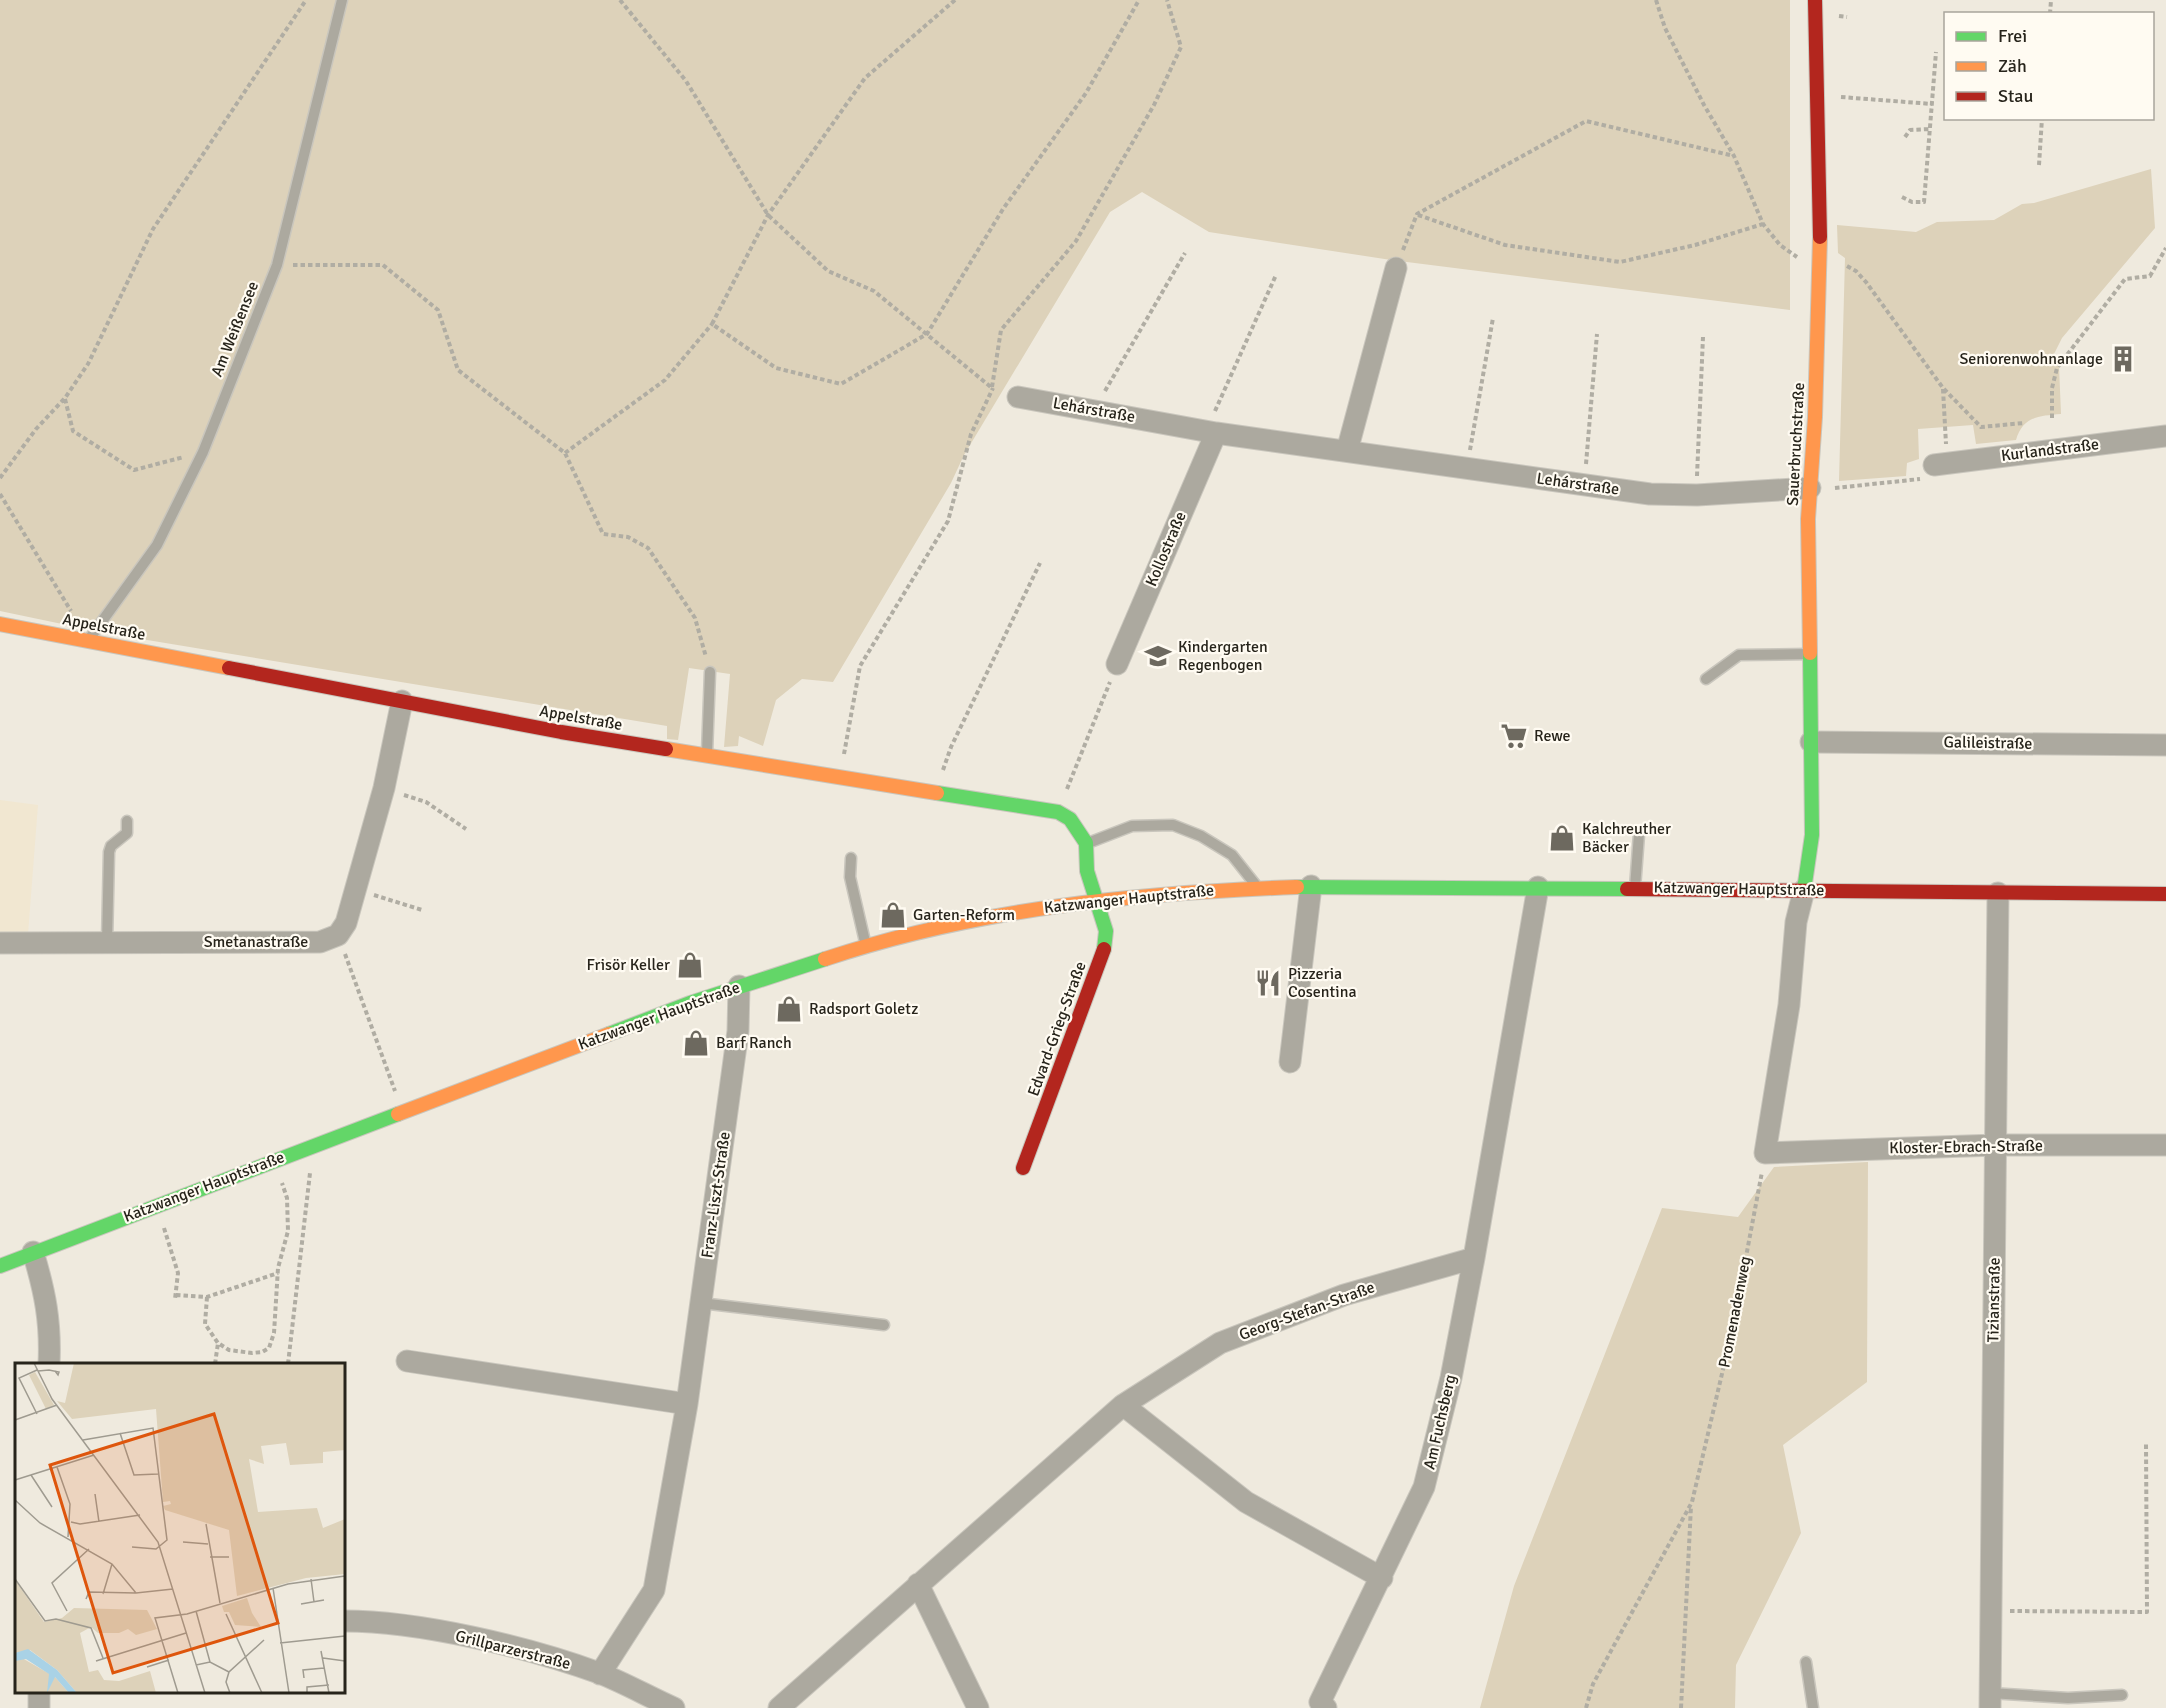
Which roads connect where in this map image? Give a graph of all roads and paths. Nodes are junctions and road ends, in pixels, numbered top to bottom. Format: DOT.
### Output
graph roads {
  1 [pos="306,0"];
  2 [pos="342,0"];
  3 [pos="620,0"];
  4 [pos="955,0"];
  5 [pos="1139,0"];
  6 [pos="1167,0"];
  7 [pos="1656,0"];
  8 [pos="1815,0"];
  9 [pos="1936,52"];
  10 [pos="1831,96"];
  11 [pos="1932,104"];
  12 [pos="2042,120"];
  13 [pos="1930,129"];
  14 [pos="1905,138"];
  15 [pos="1734,156"];
  16 [pos="2039,165"];
  17 [pos="1902,197"];
  18 [pos="1417,214"];
  19 [pos="768,215"];
  20 [pos="1763,224"];
  21 [pos="2166,248"];
  22 [pos="1185,253"];
  23 [pos="1844,264"];
  24 [pos="277,265"];
  25 [pos="1396,268"];
  26 [pos="1821,273"];
  27 [pos="1276,275"];
  28 [pos="1493,318"];
  29 [pos="712,324"];
  30 [pos="927,334"];
  31 [pos="1597,334"];
  32 [pos="1703,337"];
  33 [pos="992,388"];
  34 [pos="1943,388"];
  35 [pos="1017,397"];
  36 [pos="64,398"];
  37 [pos="1094,410"];
  38 [pos="2052,417"];
  39 [pos="2024,423"];
  40 [pos="1211,432"];
  41 [pos="2166,436"];
  42 [pos="1347,450"];
  43 [pos="203,452"];
  44 [pos="566,453"];
  45 [pos="1942,464"];
  46 [pos="1466,468"];
  47 [pos="0,478"];
  48 [pos="1584,486"];
  49 [pos="1810,488"];
  50 [pos="0,494"];
  51 [pos="1697,495"];
  52 [pos="1040,563"];
  53 [pos="0,624"];
  54 [pos="89,641"];
  55 [pos="1810,654"];
  56 [pos="1117,664"];
  57 [pos="710,672"];
  58 [pos="1706,679"];
  59 [pos="402,701"];
  60 [pos="1811,741"];
  61 [pos="2166,745"];
  62 [pos="707,756"];
  63 [pos="840,778"];
  64 [pos="384,788"];
  65 [pos="935,793"];
  66 [pos="1058,812"];
  67 [pos="127,821"];
  68 [pos="466,829"];
  69 [pos="1639,834"];
  70 [pos="1086,843"];
  71 [pos="851,858"];
  72 [pos="1311,886"];
  73 [pos="1257,887"];
  74 [pos="1538,887"];
  75 [pos="1635,888"];
  76 [pos="355,890"];
  77 [pos="1804,890"];
  78 [pos="1998,892"];
  79 [pos="2166,894"];
  80 [pos="1098,900"];
  81 [pos="422,910"];
  82 [pos="338,935"];
  83 [pos="107,942"];
  84 [pos="0,943"];
  85 [pos="866,946"];
  86 [pos="739,986"];
  87 [pos="1290,1062"];
  88 [pos="402,1111"];
  89 [pos="2166,1144"];
  90 [pos="1996,1145"];
  91 [pos="313,1146"];
  92 [pos="1765,1153"];
  93 [pos="271,1161"];
  94 [pos="1023,1168"];
  95 [pos="157,1204"];
  96 [pos="33,1252"];
  97 [pos="1474,1258"];
  98 [pos="0,1266"];
  99 [pos="278,1273"];
  100 [pos="207,1297"];
  101 [pos="701,1303"];
  102 [pos="884,1324"];
  103 [pos="218,1343"];
  104 [pos="407,1361"];
  105 [pos="49,1363"];
  106 [pos="215,1363"];
  107 [pos="288,1363"];
  108 [pos="687,1404"];
  109 [pos="1122,1405"];
  110 [pos="2146,1443"];
  111 [pos="1692,1502"];
  112 [pos="1382,1578"];
  113 [pos="918,1584"];
  114 [pos="1991,1611"];
  115 [pos="345,1621"];
  116 [pos="1806,1662"];
  117 [pos="600,1674"];
  118 [pos="2121,1695"];
  119 [pos="1990,1701"];
  120 [pos="674,1708"];
  121 [pos="779,1708"];
  122 [pos="978,1708"];
  123 [pos="1326,1708"];
  124 [pos="1586,1708"];
  125 [pos="1681,1708"];
  126 [pos="1813,1708"];
  1 -- 36 [label="path"];
  2 -- 24 [label="lane, Am Weißensee"];
  3 -- 19 [label="path"];
  4 -- 19 [label="path"];
  5 -- 30 [label="path"];
  6 -- 33 [label="path"];
  7 -- 15 [label="path"];
  8 -- 26 [label="street, Sauerbruchstraße"];
  9 -- 11 [label="path"];
  10 -- 11 [label="path"];
  11 -- 13 [label="path"];
  12 -- 16 [label="path"];
  13 -- 14 [label="path"];
  13 -- 17 [label="path"];
  15 -- 18 [label="path"];
  15 -- 20 [label="path"];
  18 -- 20 [label="path"];
  18 -- 25 [label="path"];
  19 -- 29 [label="path"];
  19 -- 30 [label="path"];
  20 -- 26 [label="path"];
  21 -- 38 [label="path"];
  22 -- 37 [label="path"];
  23 -- 34 [label="path"];
  24 -- 43 [label="lane, Am Weißensee"];
  24 -- 44 [label="path"];
  25 -- 42 [label="street"];
  26 -- 49 [label="street, Sauerbruchstraße"];
  27 -- 40 [label="path"];
  28 -- 46 [label="path"];
  29 -- 30 [label="path"];
  29 -- 44 [label="path"];
  30 -- 33 [label="path"];
  31 -- 48 [label="path"];
  32 -- 51 [label="path"];
  33 -- 35 [label="path"];
  33 -- 63 [label="path"];
  34 -- 39 [label="path"];
  34 -- 45 [label="path"];
  35 -- 37 [label="street, Lehárstraße"];
  36 -- 43 [label="path"];
  36 -- 47 [label="path"];
  37 -- 40 [label="street, Lehárstraße"];
  40 -- 42 [label="street, Lehárstraße"];
  40 -- 56 [label="street, Kollostraße"];
  41 -- 45 [label="street, Kurlandstraße"];
  42 -- 46 [label="street, Lehárstraße"];
  43 -- 54 [label="lane, Am Weißensee"];
  44 -- 57 [label="path"];
  45 -- 49 [label="path"];
  46 -- 48 [label="street, Lehárstraße"];
  48 -- 51 [label="street, Lehárstraße"];
  49 -- 51 [label="street, Lehárstraße"];
  49 -- 55 [label="street, Sauerbruchstraße"];
  50 -- 54 [label="path"];
  52 -- 65 [label="path"];
  53 -- 54 [label="street, Appelstraße"];
  54 -- 59 [label="street, Appelstraße"];
  55 -- 58 [label="lane"];
  55 -- 60 [label="street, Sauerbruchstraße"];
  56 -- 66 [label="path"];
  57 -- 62 [label="lane"];
  59 -- 62 [label="street, Appelstraße"];
  59 -- 64 [label="street"];
  60 -- 61 [label="street, Galileistraße"];
  60 -- 77 [label="street, Sauerbruchstraße"];
  62 -- 63 [label="street, Appelstraße"];
  63 -- 65 [label="street, Appelstraße"];
  64 -- 68 [label="path"];
  64 -- 76 [label="street"];
  65 -- 66 [label="street, Appelstraße"];
  66 -- 70 [label="street"];
  67 -- 83 [label="lane"];
  69 -- 75 [label="lane"];
  70 -- 73 [label="lane"];
  70 -- 80 [label="street"];
  71 -- 85 [label="lane"];
  72 -- 73 [label="street, Katzwanger Hauptstraße"];
  72 -- 74 [label="street, Katzwanger Hauptstraße"];
  72 -- 87 [label="street"];
  73 -- 80 [label="street, Katzwanger Hauptstraße"];
  74 -- 75 [label="street, Katzwanger Hauptstraße"];
  74 -- 97 [label="street"];
  75 -- 77 [label="street, Katzwanger Hauptstraße"];
  76 -- 81 [label="path"];
  76 -- 82 [label="street"];
  77 -- 78 [label="street, Katzwanger Hauptstraße"];
  77 -- 92 [label="street"];
  78 -- 79 [label="street, Katzwanger Hauptstraße"];
  78 -- 90 [label="street, Tizianstraße"];
  80 -- 85 [label="street, Katzwanger Hauptstraße"];
  80 -- 94 [label="street, Edvard-Grieg-Straße"];
  82 -- 83 [label="street, Smetanastraße"];
  82 -- 88 [label="path"];
  83 -- 84 [label="street, Smetanastraße"];
  85 -- 86 [label="street, Katzwanger Hauptstraße"];
  86 -- 88 [label="street, Katzwanger Hauptstraße"];
  86 -- 101 [label="street, Franz-Liszt-Straße"];
  88 -- 91 [label="street, Katzwanger Hauptstraße"];
  89 -- 90 [label="street, Kloster-Ebrach-Straße"];
  90 -- 92 [label="street, Kloster-Ebrach-Straße"];
  90 -- 114 [label="street, Tizianstraße"];
  91 -- 93 [label="street, Katzwanger Hauptstraße"];
  91 -- 107 [label="path"];
  92 -- 111 [label="path, Promenadenweg"];
  93 -- 95 [label="street, Katzwanger Hauptstraße"];
  93 -- 99 [label="path"];
  95 -- 96 [label="street, Katzwanger Hauptstraße"];
  95 -- 100 [label="path"];
  96 -- 98 [label="street, Katzwanger Hauptstraße"];
  96 -- 105 [label="street"];
  97 -- 109 [label="street, Georg-Stefan-Straße"];
  97 -- 112 [label="street, Am Fuchsberg"];
  99 -- 100 [label="path"];
  99 -- 103 [label="path"];
  100 -- 103 [label="path"];
  101 -- 102 [label="lane"];
  101 -- 108 [label="street, Franz-Liszt-Straße"];
  103 -- 106 [label="path"];
  104 -- 108 [label="street"];
  108 -- 117 [label="street, Franz-Liszt-Straße"];
  109 -- 112 [label="street"];
  109 -- 113 [label="street, Georg-Stefan-Straße"];
  110 -- 114 [label="path"];
  111 -- 124 [label="path, Promenadenweg"];
  111 -- 125 [label="path"];
  112 -- 123 [label="street, Am Fuchsberg"];
  113 -- 121 [label="street, Georg-Stefan-Straße"];
  113 -- 122 [label="street"];
  114 -- 119 [label="street, Tizianstraße"];
  115 -- 117 [label="street, Grillparzerstraße"];
  116 -- 126 [label="lane"];
  117 -- 120 [label="street, Grillparzerstraße"];
  118 -- 119 [label="lane"];
}
